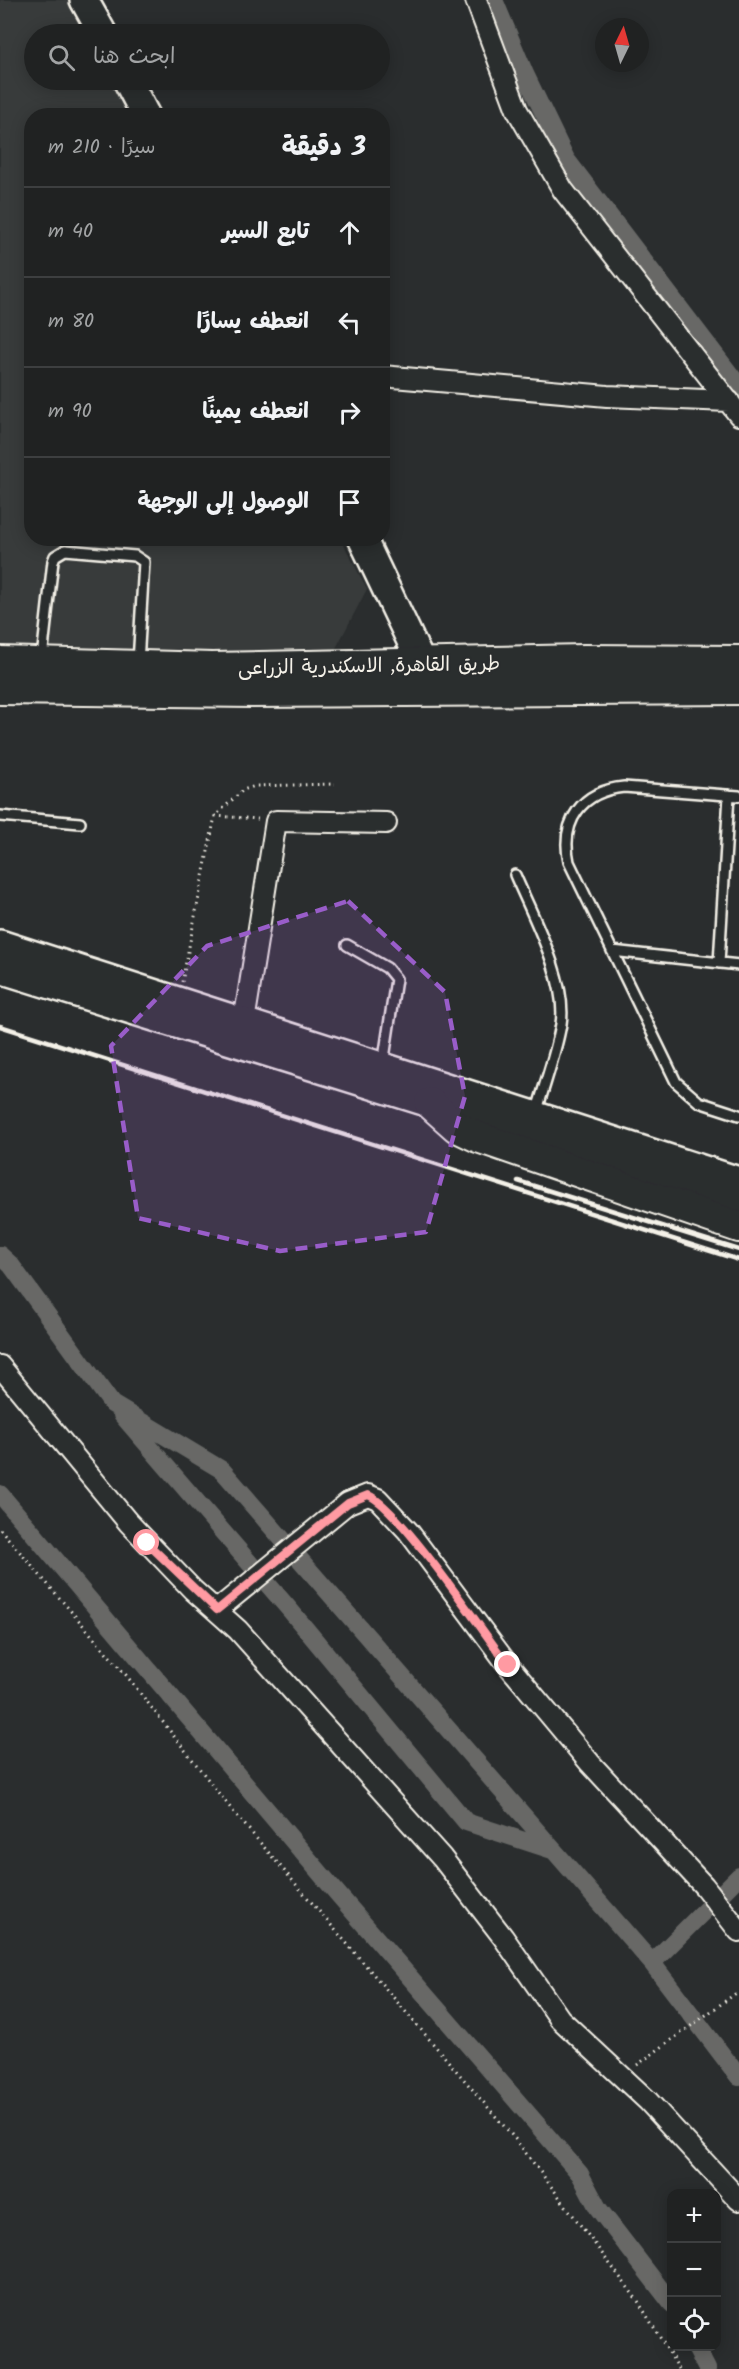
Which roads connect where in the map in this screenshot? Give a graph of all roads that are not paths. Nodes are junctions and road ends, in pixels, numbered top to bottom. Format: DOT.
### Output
graph roads {
  1 [pos="84,0"];
  2 [pos="476,0"];
  3 [pos="97,24"];
  4 [pos="132,90"];
  5 [pos="142,108"];
  6 [pos="390,377"];
  7 [pos="734,408"];
  8 [pos="367,546"];
  9 [pos="739,662"];
  10 [pos="0,663"];
  11 [pos="42,664"];
  12 [pos="137,668"];
  13 [pos="429,676"];
  14 [pos="0,688"];
  15 [pos="739,688"];
  16 [pos="734,796"];
  17 [pos="0,816"];
  18 [pos="80,823"];
  19 [pos="386,823"];
  20 [pos="515,875"];
  21 [pos="0,944"];
  22 [pos="347,945"];
  23 [pos="612,951"];
  24 [pos="719,963"];
  25 [pos="739,965"];
  26 [pos="0,969"];
  27 [pos="244,1022"];
  28 [pos="383,1067"];
  29 [pos="430,1103"];
  30 [pos="739,1115"];
  31 [pos="535,1116"];
  32 [pos="739,1181"];
  33 [pos="739,1204"];
  34 [pos="739,1227"];
  35 [pos="0,1366"];
  36 [pos="217,1610"];
  37 [pos="734,1924"];
  38 [pos="739,2200"];
  1 -- 3 [label="main road"];
  2 -- 7 [label="street"];
  4 -- 5 [label="main road"];
  6 -- 7 [label="street"];
  8 -- 13 [label="main road"];
  9 -- 13 [label="highway, طريق القاهرة, الاسكندرية الزراعى"];
  10 -- 11 [label="highway, طريق القاهرة, الاسكندرية الزراعى"];
  11 -- 12 [label="highway, طريق القاهرة, الاسكندرية الزراعى"];
  11 -- 12 [label="lane"];
  12 -- 13 [label="highway, طريق القاهرة, الاسكندرية الزراعى"];
  13 -- 14 [label="highway, طريق القاهرة, الاسكندرية الزراعى"];
  13 -- 15 [label="highway, طريق القاهرة, الاسكندرية الزراعى"];
  16 -- 23 [label="lane"];
  16 -- 24 [label="lane"];
  17 -- 18 [label="lane"];
  19 -- 27 [label="street"];
  20 -- 31 [label="lane"];
  21 -- 27 [label="main road"];
  22 -- 28 [label="lane"];
  23 -- 24 [label="lane"];
  23 -- 30 [label="lane"];
  24 -- 25 [label="lane"];
  26 -- 29 [label="main road"];
  27 -- 28 [label="main road"];
  28 -- 31 [label="main road"];
  29 -- 33 [label="main road"];
  29 -- 34 [label="main road"];
  31 -- 32 [label="main road"];
  35 -- 36 [label="street"];
  36 -- 37 [label="street"];
  36 -- 38 [label="street"];
}
